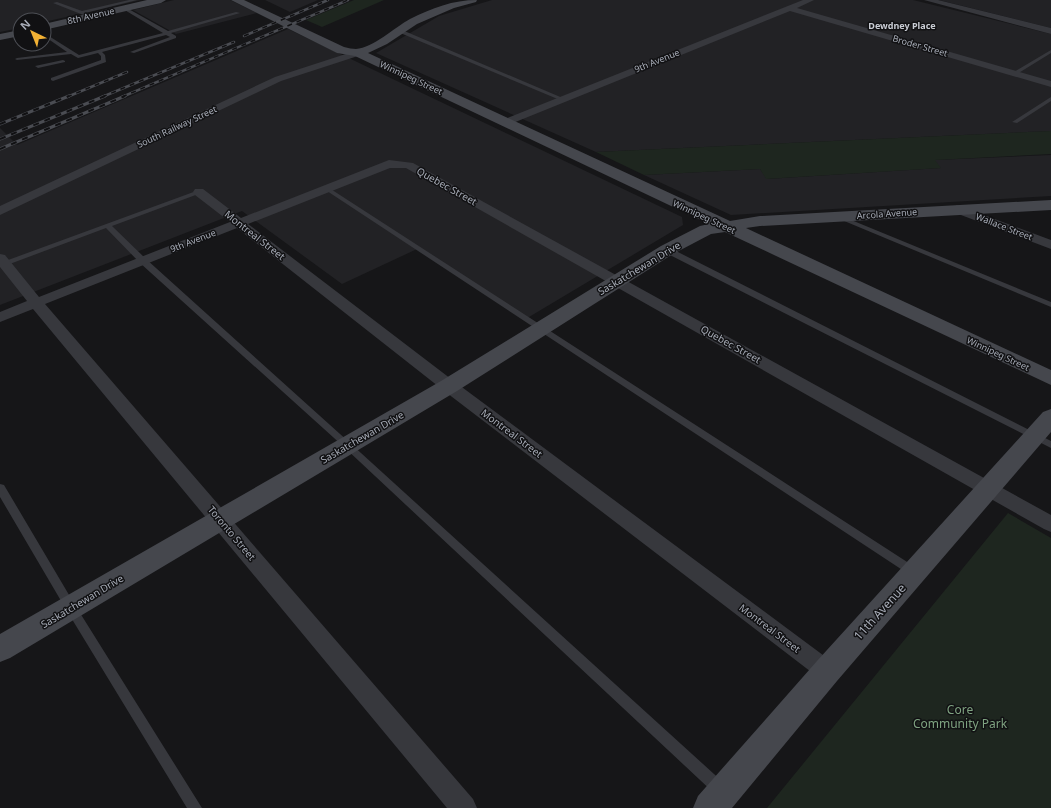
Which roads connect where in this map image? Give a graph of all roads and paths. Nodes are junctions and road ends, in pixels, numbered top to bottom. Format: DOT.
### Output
graph roads {
  1 [pos="112,0"];
  2 [pos="136,0"];
  3 [pos="161,0"];
  4 [pos="236,0"];
  5 [pos="254,0"];
  6 [pos="472,0"];
  7 [pos="810,0"];
  8 [pos="928,0"];
  9 [pos="55,3"];
  10 [pos="76,8"];
  11 [pos="125,8"];
  12 [pos="788,8"];
  13 [pos="238,13"];
  14 [pos="85,14"];
  15 [pos="52,24"];
  16 [pos="400,31"];
  17 [pos="1051,31"];
  18 [pos="167,33"];
  19 [pos="12,35"];
  20 [pos="0,37"];
  21 [pos="52,40"];
  22 [pos="1051,51"];
  23 [pos="99,52"];
  24 [pos="132,52"];
  25 [pos="71,53"];
  26 [pos="358,53"];
  27 [pos="78,57"];
  28 [pos="17,59"];
  29 [pos="38,66"];
  30 [pos="1014,74"];
  31 [pos="53,79"];
  32 [pos="1051,84"];
  33 [pos="562,99"];
  34 [pos="1051,99"];
  35 [pos="1015,122"];
  36 [pos="504,123"];
  37 [pos="410,165"];
  38 [pos="326,188"];
  39 [pos="199,192"];
  40 [pos="1051,205"];
  41 [pos="957,209"];
  42 [pos="0,211"];
  43 [pos="839,217"];
  44 [pos="240,223"];
  45 [pos="107,225"];
  46 [pos="723,226"];
  47 [pos="1051,245"];
  48 [pos="667,250"];
  49 [pos="2,260"];
  50 [pos="143,261"];
  51 [pos="617,280"];
  52 [pos="36,304"];
  53 [pos="1051,306"];
  54 [pos="0,317"];
  55 [pos="542,329"];
  56 [pos="1051,378"];
  57 [pos="449,386"];
  58 [pos="1051,417"];
  59 [pos="1042,440"];
  60 [pos="347,445"];
  61 [pos="0,488"];
  62 [pos="988,488"];
  63 [pos="220,519"];
  64 [pos="1051,524"];
  65 [pos="915,572"];
  66 [pos="71,608"];
  67 [pos="0,649"];
  68 [pos="827,671"];
  69 [pos="717,800"];
  70 [pos="195,808"];
  71 [pos="464,808"];
  1 -- 10 [label="lane"];
  2 -- 14 [label="lane"];
  3 -- 11 [label="main road, 8th Avenue"];
  4 -- 26 [label="main road, Winnipeg Street"];
  5 -- 26 [label="main road, Winnipeg Street"];
  6 -- 16 [label="main road"];
  7 -- 12 [label="street, 9th Avenue"];
  8 -- 17 [label="street"];
  9 -- 10 [label="lane"];
  10 -- 14 [label="lane"];
  11 -- 14 [label="main road, 8th Avenue"];
  11 -- 18 [label="lane"];
  12 -- 30 [label="street, Broder Street"];
  12 -- 33 [label="street, 9th Avenue"];
  13 -- 18 [label="lane"];
  14 -- 15 [label="main road, 8th Avenue"];
  16 -- 26 [label="main road"];
  16 -- 33 [label="lane"];
  18 -- 23 [label="lane"];
  18 -- 24 [label="lane"];
  19 -- 20 [label="main road"];
  21 -- 25 [label="lane"];
  22 -- 30 [label="lane"];
  23 -- 27 [label="lane"];
  23 -- 31 [label="lane"];
  25 -- 27 [label="lane"];
  25 -- 28 [label="lane"];
  26 -- 36 [label="main road, Winnipeg Street"];
  26 -- 42 [label="street, South Railway Street"];
  27 -- 29 [label="lane"];
  30 -- 32 [label="street, Broder Street"];
  33 -- 36 [label="street, 9th Avenue"];
  34 -- 35 [label="lane"];
  36 -- 46 [label="main road, Winnipeg Street"];
  37 -- 38 [label="street, 9th Avenue"];
  37 -- 51 [label="street, Quebec Street"];
  38 -- 44 [label="street, 9th Avenue"];
  38 -- 55 [label="lane"];
  39 -- 44 [label="street, Montreal Street"];
  39 -- 45 [label="lane"];
  40 -- 41 [label="main road, Arcola Avenue"];
  41 -- 43 [label="main road, Arcola Avenue"];
  41 -- 47 [label="street, Wallace Street"];
  43 -- 46 [label="main road, Arcola Avenue"];
  43 -- 53 [label="lane"];
  44 -- 50 [label="street, 9th Avenue"];
  44 -- 57 [label="street, Montreal Street"];
  45 -- 49 [label="lane"];
  45 -- 50 [label="lane"];
  46 -- 48 [label="main road, Saskatchewan Drive"];
  46 -- 56 [label="main road, Winnipeg Street"];
  48 -- 51 [label="main road, Saskatchewan Drive"];
  48 -- 59 [label="lane"];
  49 -- 52 [label="street, Toronto Street"];
  50 -- 52 [label="street, 9th Avenue"];
  50 -- 60 [label="lane"];
  51 -- 55 [label="main road, Saskatchewan Drive"];
  51 -- 62 [label="street, Quebec Street"];
  52 -- 54 [label="street, 9th Avenue"];
  52 -- 63 [label="street, Toronto Street"];
  55 -- 57 [label="main road, Saskatchewan Drive"];
  55 -- 65 [label="lane"];
  57 -- 60 [label="main road, Saskatchewan Drive"];
  57 -- 68 [label="street, Montreal Street"];
  58 -- 59 [label="main road, 11th Avenue"];
  59 -- 62 [label="main road, 11th Avenue"];
  60 -- 63 [label="main road, Saskatchewan Drive"];
  60 -- 69 [label="lane"];
  61 -- 66 [label="lane"];
  62 -- 64 [label="street, Quebec Street"];
  62 -- 65 [label="main road, 11th Avenue"];
  63 -- 66 [label="main road, Saskatchewan Drive"];
  63 -- 71 [label="street, Toronto Street"];
  65 -- 68 [label="main road, 11th Avenue"];
  66 -- 67 [label="main road, Saskatchewan Drive"];
  66 -- 70 [label="lane"];
  68 -- 69 [label="main road, 11th Avenue"];
}
